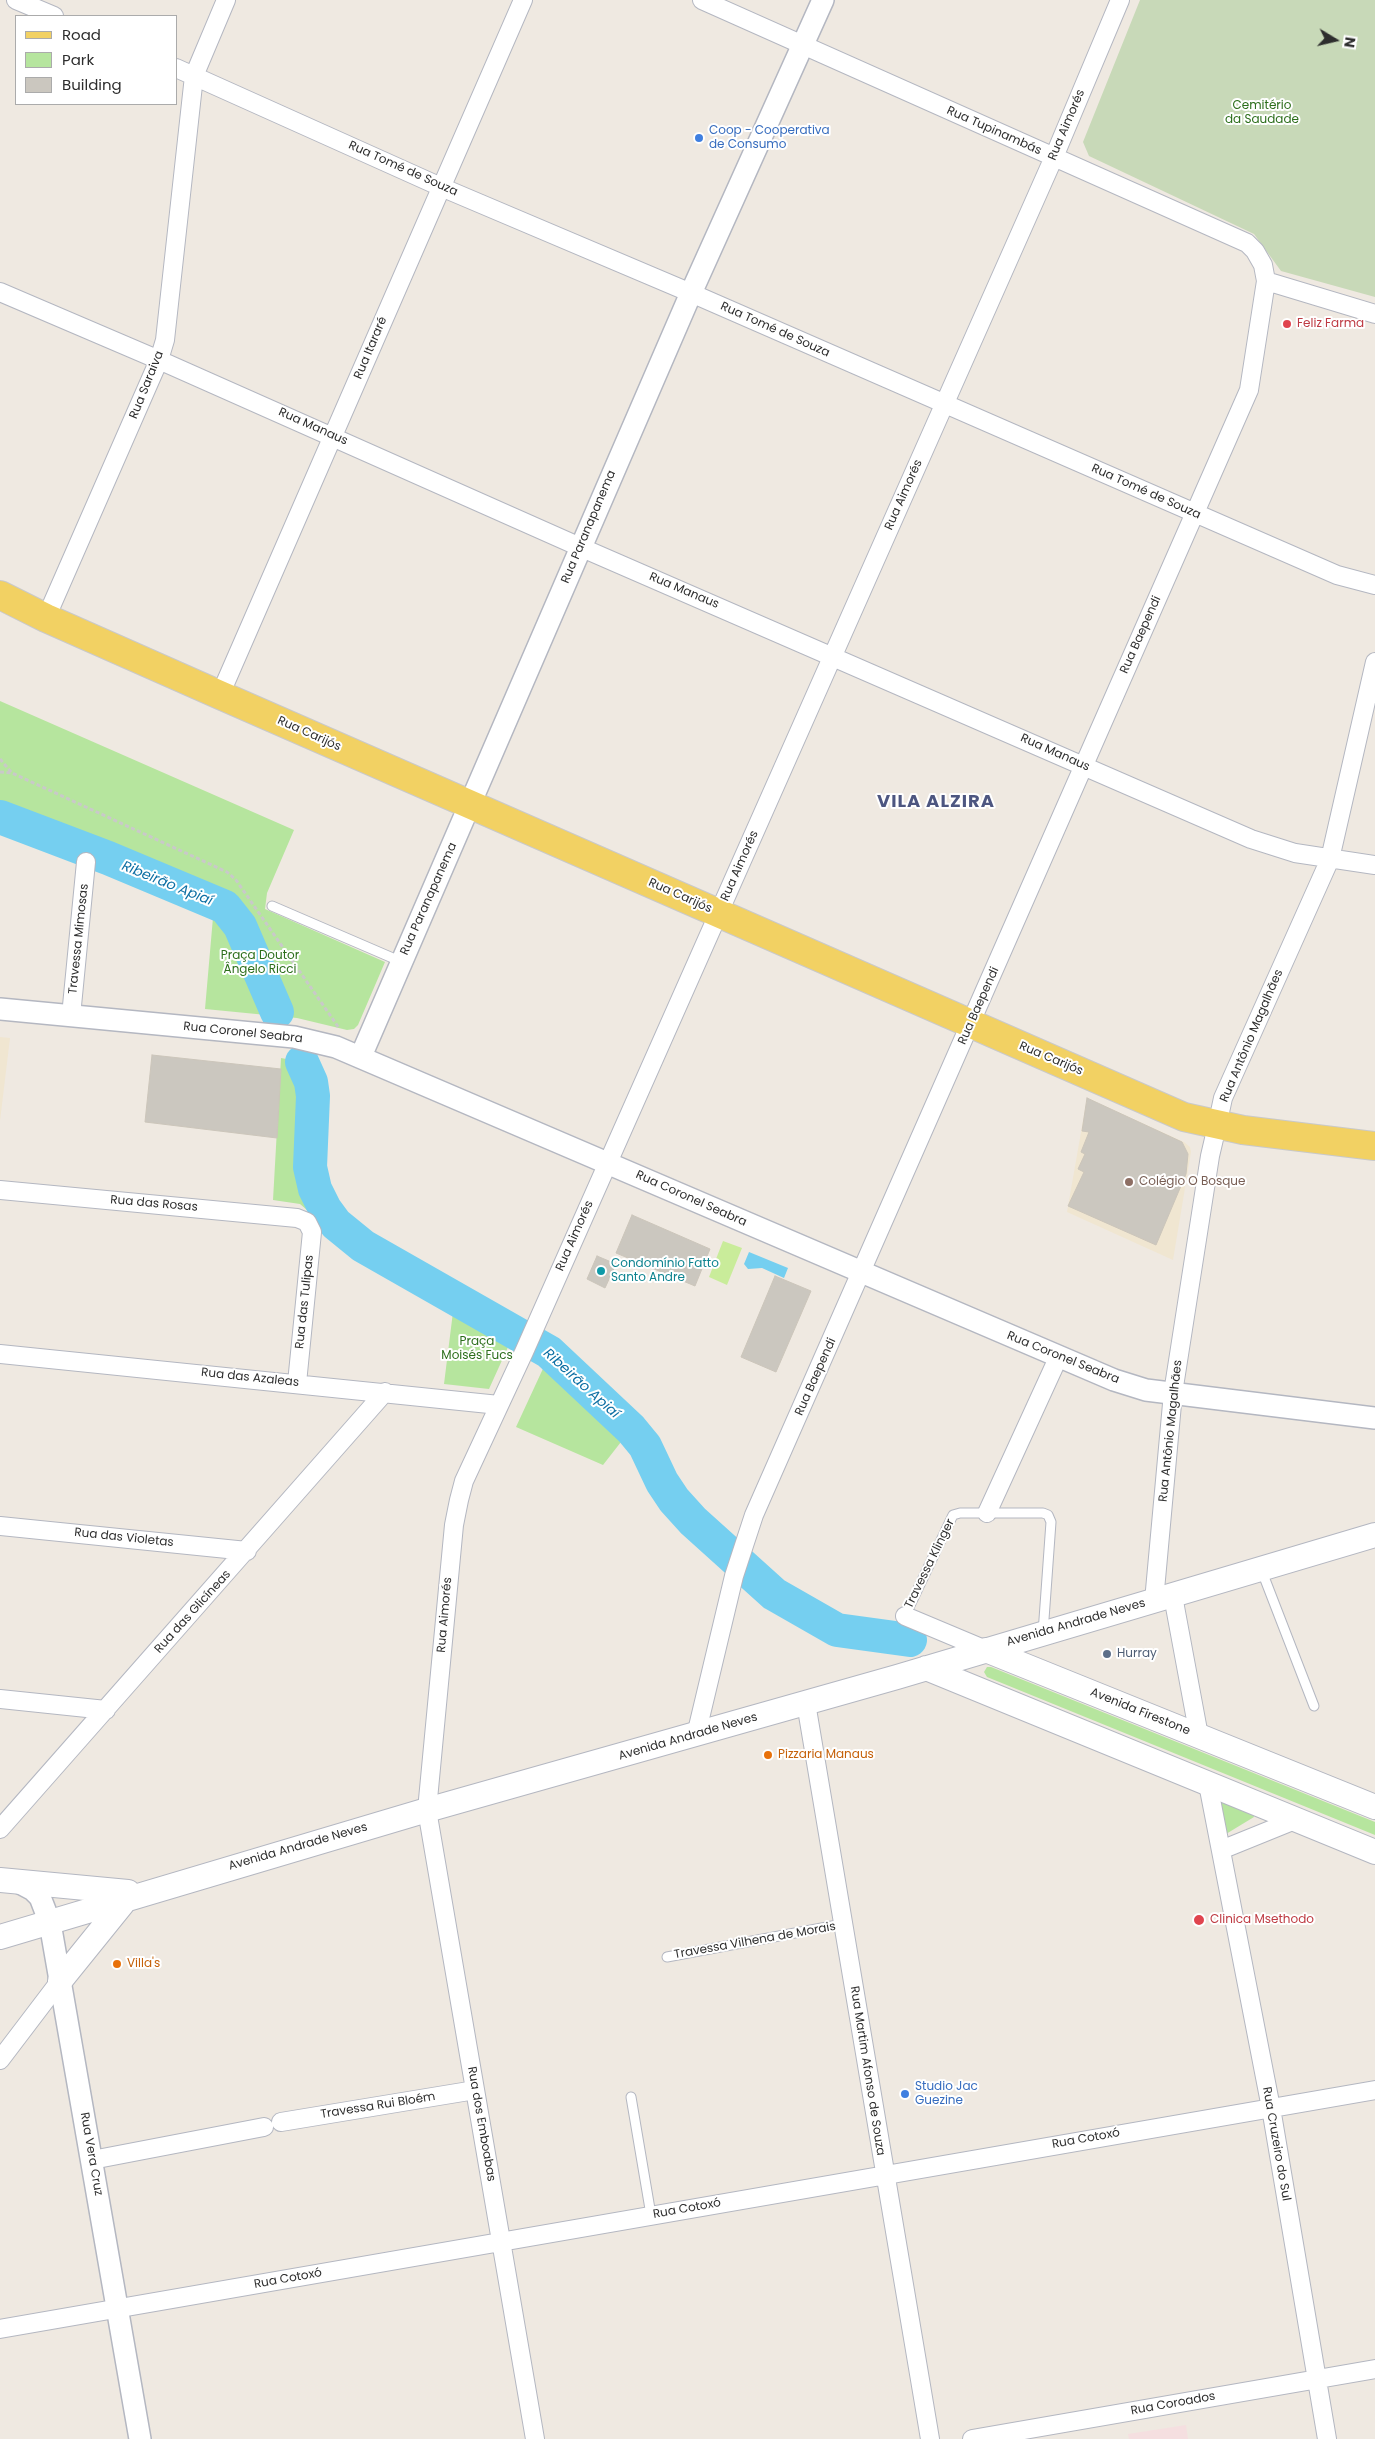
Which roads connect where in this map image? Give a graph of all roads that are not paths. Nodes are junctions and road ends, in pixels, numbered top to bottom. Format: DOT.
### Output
graph roads {
  1 [pos="16,0"];
  2 [pos="226,0"];
  3 [pos="523,0"];
  4 [pos="702,0"];
  5 [pos="823,0"];
  6 [pos="1120,0"];
  7 [pos="52,15"];
  8 [pos="803,45"];
  9 [pos="178,69"];
  10 [pos="194,76"];
  11 [pos="1054,157"];
  12 [pos="441,187"];
  13 [pos="1266,281"];
  14 [pos="0,292"];
  15 [pos="691,293"];
  16 [pos="1375,314"];
  17 [pos="159,360"];
  18 [pos="944,404"];
  19 [pos="333,436"];
  20 [pos="1195,514"];
  21 [pos="580,546"];
  22 [pos="1375,585"];
  23 [pos="0,595"];
  24 [pos="46,618"];
  25 [pos="833,655"];
  26 [pos="1375,662"];
  27 [pos="220,695"];
  28 [pos="1084,766"];
  29 [pos="471,805"];
  30 [pos="1330,859"];
  31 [pos="86,862"];
  32 [pos="1375,865"];
  33 [pos="272,906"];
  34 [pos="718,913"];
  35 [pos="402,962"];
  36 [pos="0,1009"];
  37 [pos="71,1016"];
  38 [pos="971,1024"];
  39 [pos="360,1056"];
  40 [pos="1217,1126"];
  41 [pos="1375,1146"];
  42 [pos="608,1163"];
  43 [pos="0,1190"];
  44 [pos="307,1222"];
  45 [pos="862,1273"];
  46 [pos="0,1354"];
  47 [pos="1058,1358"];
  48 [pos="297,1383"];
  49 [pos="385,1392"];
  50 [pos="1173,1393"];
  51 [pos="499,1405"];
  52 [pos="1375,1418"];
  53 [pos="987,1513"];
  54 [pos="0,1526"];
  55 [pos="1375,1536"];
  56 [pos="247,1551"];
  57 [pos="1261,1568"];
  58 [pos="1163,1598"];
  59 [pos="905,1616"];
  60 [pos="1043,1633"];
  61 [pos="986,1650"];
  62 [pos="926,1668"];
  63 [pos="0,1700"];
  64 [pos="806,1703"];
  65 [pos="1314,1706"];
  66 [pos="106,1710"];
  67 [pos="696,1735"];
  68 [pos="1199,1736"];
  69 [pos="1208,1784"];
  70 [pos="1375,1808"];
  71 [pos="427,1810"];
  72 [pos="1295,1820"];
  73 [pos="0,1830"];
  74 [pos="1221,1850"];
  75 [pos="1375,1852"];
  76 [pos="9,1881"];
  77 [pos="137,1895"];
  78 [pos="50,1923"];
  79 [pos="843,1924"];
  80 [pos="0,1937"];
  81 [pos="667,1957"];
  82 [pos="60,1981"];
  83 [pos="0,2060"];
  84 [pos="475,2090"];
  85 [pos="1375,2090"];
  86 [pos="631,2097"];
  87 [pos="1271,2108"];
  88 [pos="281,2122"];
  89 [pos="264,2127"];
  90 [pos="92,2160"];
  91 [pos="884,2174"];
  92 [pos="651,2215"];
  93 [pos="501,2241"];
  94 [pos="118,2309"];
  95 [pos="0,2329"];
  96 [pos="1375,2370"];
  97 [pos="1316,2380"];
  98 [pos="140,2439"];
  99 [pos="535,2439"];
  100 [pos="930,2439"];
  101 [pos="972,2439"];
  102 [pos="1327,2439"];
  1 -- 7 [label="street"];
  2 -- 10 [label="street, Rua Saraiva"];
  3 -- 12 [label="street, Rua Itararé"];
  4 -- 8 [label="street, Rua Tupinambás"];
  5 -- 8 [label="street, Rua Paranapanema"];
  6 -- 11 [label="street, Rua Aimorés"];
  8 -- 11 [label="street, Rua Tupinambás"];
  8 -- 15 [label="street, Rua Paranapanema"];
  9 -- 10 [label="street, Rua Tomé de Souza"];
  10 -- 12 [label="street, Rua Tomé de Souza"];
  10 -- 17 [label="street, Rua Saraiva"];
  11 -- 13 [label="street, Rua Tupinambás"];
  11 -- 18 [label="street, Rua Aimorés"];
  12 -- 15 [label="street, Rua Tomé de Souza"];
  12 -- 19 [label="street, Rua Itararé"];
  13 -- 16 [label="street"];
  13 -- 20 [label="street, Rua Baependi"];
  14 -- 17 [label="street, Rua Manaus"];
  15 -- 18 [label="street, Rua Tomé de Souza"];
  15 -- 21 [label="street, Rua Paranapanema"];
  17 -- 19 [label="street, Rua Manaus"];
  17 -- 24 [label="street, Rua Saraiva"];
  18 -- 20 [label="street, Rua Tomé de Souza"];
  18 -- 25 [label="street, Rua Aimorés"];
  19 -- 21 [label="street, Rua Manaus"];
  19 -- 27 [label="street, Rua Itararé"];
  20 -- 22 [label="street, Rua Tomé de Souza"];
  20 -- 28 [label="street, Rua Baependi"];
  21 -- 25 [label="street, Rua Manaus"];
  21 -- 29 [label="street, Rua Paranapanema"];
  23 -- 24 [label="main road, Rua Carijós"];
  24 -- 27 [label="main road, Rua Carijós"];
  25 -- 28 [label="street, Rua Manaus"];
  25 -- 34 [label="street, Rua Aimorés"];
  26 -- 30 [label="street, Rua Antônio Magalhães"];
  27 -- 29 [label="main road, Rua Carijós"];
  28 -- 30 [label="street, Rua Manaus"];
  28 -- 38 [label="street, Rua Baependi"];
  29 -- 34 [label="main road, Rua Carijós"];
  29 -- 35 [label="street, Rua Paranapanema"];
  30 -- 32 [label="street, Rua Manaus"];
  30 -- 40 [label="street, Rua Antônio Magalhães"];
  31 -- 37 [label="street, Travessa Mimosas"];
  33 -- 35 [label="lane"];
  34 -- 38 [label="main road, Rua Carijós"];
  34 -- 42 [label="street, Rua Aimorés"];
  35 -- 39 [label="street, Rua Paranapanema"];
  36 -- 37 [label="street, Rua Coronel Seabra"];
  37 -- 39 [label="street, Rua Coronel Seabra"];
  38 -- 40 [label="main road, Rua Carijós"];
  38 -- 45 [label="street, Rua Baependi"];
  39 -- 42 [label="street, Rua Coronel Seabra"];
  40 -- 41 [label="main road, Rua Carijós"];
  40 -- 50 [label="street, Rua Antônio Magalhães"];
  42 -- 45 [label="street, Rua Coronel Seabra"];
  42 -- 51 [label="street, Rua Aimorés"];
  43 -- 44 [label="street, Rua das Rosas"];
  44 -- 48 [label="street, Rua das Tulipas"];
  45 -- 47 [label="street, Rua Coronel Seabra"];
  45 -- 67 [label="street, Rua Baependi"];
  46 -- 48 [label="street, Rua das Azaleas"];
  47 -- 50 [label="street, Rua Coronel Seabra"];
  47 -- 53 [label="street"];
  48 -- 49 [label="street, Rua das Azaleas"];
  49 -- 51 [label="street, Rua das Azaleas"];
  49 -- 56 [label="street, Rua das Glicíneas"];
  50 -- 52 [label="street, Rua Coronel Seabra"];
  50 -- 58 [label="street, Rua Antônio Magalhães"];
  51 -- 71 [label="street, Rua Aimorés"];
  53 -- 59 [label="lane, Travessa Klinger"];
  53 -- 60 [label="lane, Travessa Klinger"];
  54 -- 56 [label="street, Rua das Violetas"];
  55 -- 57 [label="main road, Avenida Andrade Neves"];
  56 -- 66 [label="street, Rua das Glicíneas"];
  57 -- 58 [label="main road, Avenida Andrade Neves"];
  57 -- 65 [label="lane"];
  58 -- 60 [label="main road, Avenida Andrade Neves"];
  58 -- 68 [label="street"];
  59 -- 61 [label="street, Avenida Firestone"];
  60 -- 61 [label="main road, Avenida Andrade Neves"];
  61 -- 62 [label="main road, Avenida Andrade Neves"];
  61 -- 68 [label="main road, Avenida Firestone"];
  62 -- 64 [label="main road, Avenida Andrade Neves"];
  62 -- 69 [label="main road"];
  63 -- 66 [label="street"];
  64 -- 67 [label="main road, Avenida Andrade Neves"];
  64 -- 79 [label="street, Rua Martim Afonso de Souza"];
  66 -- 73 [label="street, Rua das Glicíneas"];
  67 -- 71 [label="main road, Avenida Andrade Neves"];
  68 -- 70 [label="main road, Avenida Firestone"];
  69 -- 72 [label="main road"];
  69 -- 74 [label="street, Rua Cruzeiro do Sul"];
  71 -- 77 [label="main road, Avenida Andrade Neves"];
  71 -- 84 [label="street, Rua dos Emboabas"];
  72 -- 74 [label="street"];
  72 -- 75 [label="main road"];
  74 -- 87 [label="street, Rua Cruzeiro do Sul"];
  76 -- 77 [label="main road"];
  76 -- 78 [label="street, Rua Vera Cruz"];
  77 -- 78 [label="main road, Avenida Andrade Neves"];
  77 -- 82 [label="main road"];
  78 -- 80 [label="main road, Avenida Andrade Neves"];
  78 -- 82 [label="street, Rua Vera Cruz"];
  79 -- 81 [label="lane, Travessa Vilhena de Morais"];
  79 -- 91 [label="street, Rua Martim Afonso de Souza"];
  82 -- 83 [label="street"];
  82 -- 90 [label="street, Rua Vera Cruz"];
  84 -- 88 [label="street, Travessa Rui Bloém"];
  84 -- 93 [label="street, Rua dos Emboabas"];
  85 -- 87 [label="street, Rua Cotoxó"];
  86 -- 92 [label="lane"];
  87 -- 91 [label="street, Rua Cotoxó"];
  87 -- 97 [label="street, Rua Cruzeiro do Sul"];
  89 -- 90 [label="street"];
  90 -- 94 [label="street, Rua Vera Cruz"];
  91 -- 92 [label="street, Rua Cotoxó"];
  91 -- 100 [label="street, Rua Martim Afonso de Souza"];
  92 -- 93 [label="street, Rua Cotoxó"];
  93 -- 94 [label="street, Rua Cotoxó"];
  93 -- 99 [label="street, Rua dos Emboabas"];
  94 -- 95 [label="street, Rua Cotoxó"];
  94 -- 98 [label="street, Rua Vera Cruz"];
  96 -- 97 [label="street, Rua Coroados"];
  97 -- 101 [label="street, Rua Coroados"];
  97 -- 102 [label="street, Rua Cruzeiro do Sul"];
}
